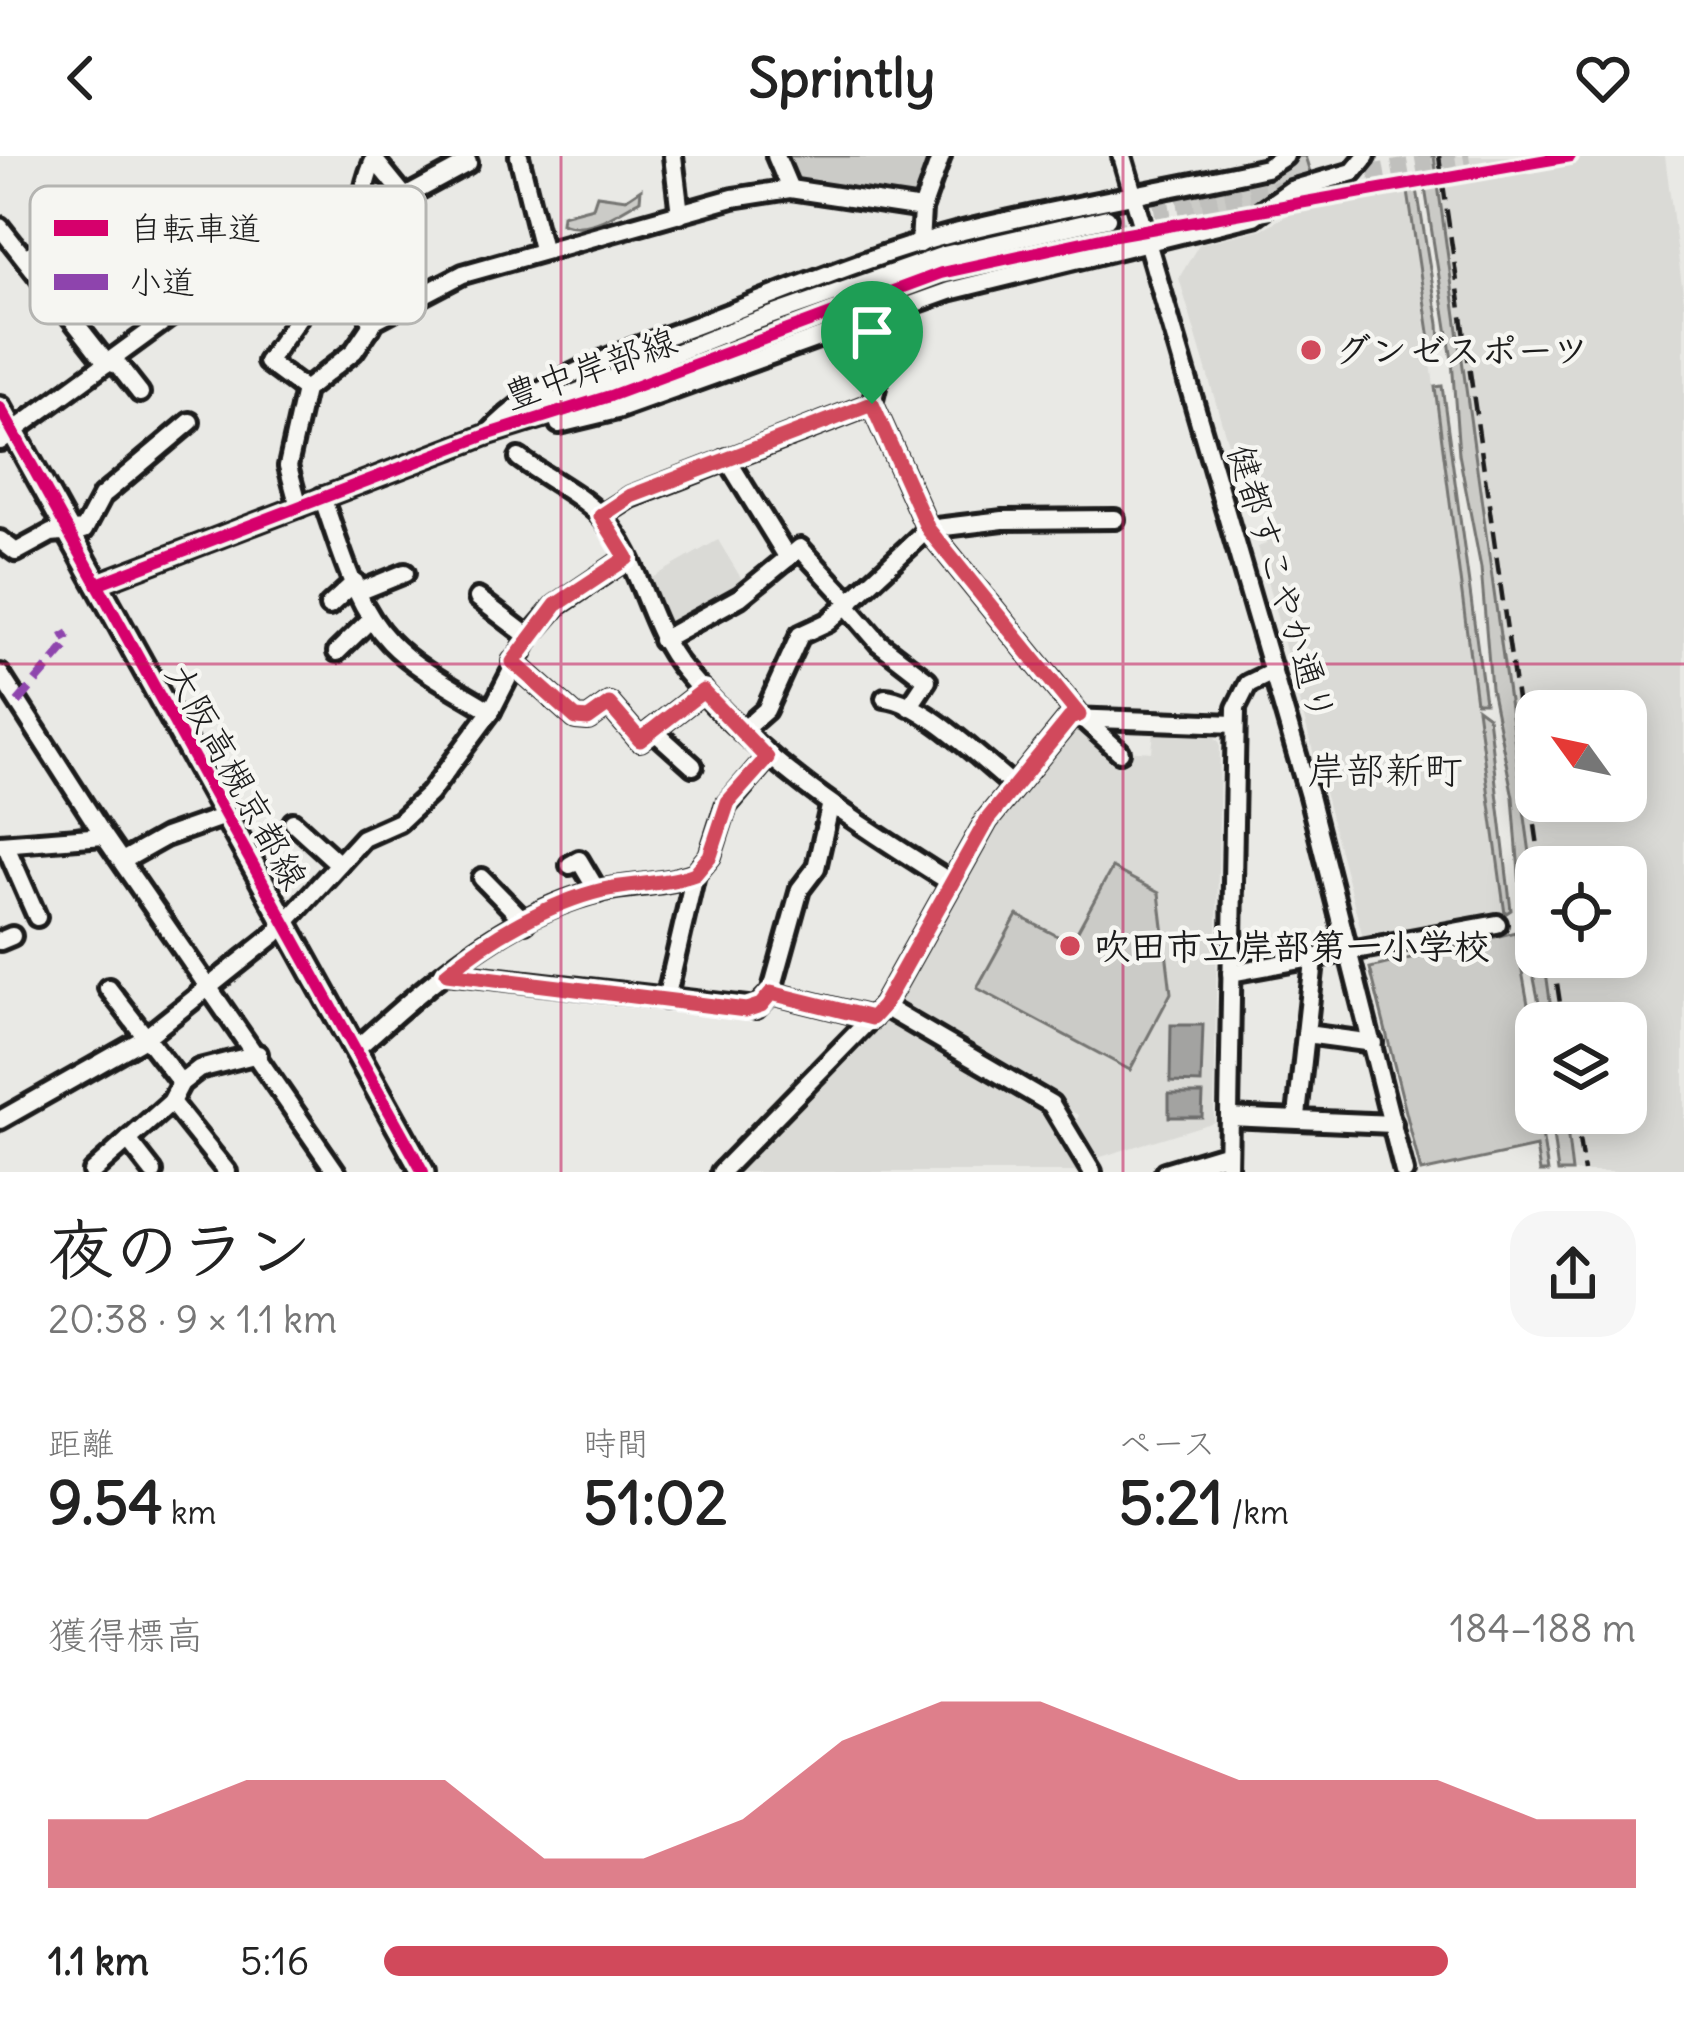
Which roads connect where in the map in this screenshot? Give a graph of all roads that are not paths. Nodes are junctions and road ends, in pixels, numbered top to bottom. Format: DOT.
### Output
graph roads {
  1 [pos="465,156"];
  2 [pos="519,156"];
  3 [pos="673,156"];
  4 [pos="776,156"];
  5 [pos="941,156"];
  6 [pos="1122,156"];
  7 [pos="1285,156"];
  8 [pos="1366,156"];
  9 [pos="375,158"];
  10 [pos="361,186"];
  11 [pos="397,186"];
  12 [pos="426,186"];
  13 [pos="790,189"];
  14 [pos="1131,194"];
  15 [pos="922,209"];
  16 [pos="680,214"];
  17 [pos="0,227"];
  18 [pos="1109,227"];
  19 [pos="920,244"];
  20 [pos="1148,244"];
  21 [pos="542,249"];
  22 [pos="30,255"];
  23 [pos="27,256"];
  24 [pos="30,260"];
  25 [pos="426,293"];
  26 [pos="895,308"];
  27 [pos="78,324"];
  28 [pos="159,324"];
  29 [pos="294,324"];
  30 [pos="370,324"];
  31 [pos="373,324"];
  32 [pos="371,327"];
  33 [pos="106,362"];
  34 [pos="305,390"];
  35 [pos="140,393"];
  36 [pos="872,404"];
  37 [pos="0,408"];
  38 [pos="190,422"];
  39 [pos="489,434"];
  40 [pos="6,437"];
  41 [pos="519,458"];
  42 [pos="727,459"];
  43 [pos="322,497"];
  44 [pos="1081,499"];
  45 [pos="299,506"];
  46 [pos="601,516"];
  47 [pos="1115,518"];
  48 [pos="1082,519"];
  49 [pos="928,529"];
  50 [pos="68,532"];
  51 [pos="0,540"];
  52 [pos="627,558"];
  53 [pos="788,558"];
  54 [pos="405,573"];
  55 [pos="97,584"];
  56 [pos="356,587"];
  57 [pos="478,598"];
  58 [pos="849,604"];
  59 [pos="329,606"];
  60 [pos="371,619"];
  61 [pos="529,637"];
  62 [pos="662,640"];
  63 [pos="337,652"];
  64 [pos="513,662"];
  65 [pos="1273,672"];
  66 [pos="0,674"];
  67 [pos="703,691"];
  68 [pos="885,698"];
  69 [pos="909,707"];
  70 [pos="491,711"];
  71 [pos="1079,715"];
  72 [pos="1235,724"];
  73 [pos="653,730"];
  74 [pos="742,731"];
  75 [pos="1120,752"];
  76 [pos="767,758"];
  77 [pos="693,766"];
  78 [pos="1014,786"];
  79 [pos="830,806"];
  80 [pos="225,816"];
  81 [pos="293,822"];
  82 [pos="104,836"];
  83 [pos="3,844"];
  84 [pos="124,860"];
  85 [pos="338,864"];
  86 [pos="570,865"];
  87 [pos="695,874"];
  88 [pos="482,878"];
  89 [pos="950,882"];
  90 [pos="598,892"];
  91 [pos="37,917"];
  92 [pos="525,922"];
  93 [pos="1497,924"];
  94 [pos="285,925"];
  95 [pos="1349,954"];
  96 [pos="1314,961"];
  97 [pos="447,973"];
  98 [pos="1231,973"];
  99 [pos="108,988"];
  100 [pos="214,988"];
  101 [pos="771,993"];
  102 [pos="667,999"];
  103 [pos="877,1012"];
  104 [pos="1306,1034"];
  105 [pos="145,1038"];
  106 [pos="1373,1043"];
  107 [pos="356,1048"];
  108 [pos="257,1054"];
  109 [pos="182,1083"];
  110 [pos="171,1102"];
  111 [pos="2,1116"];
  112 [pos="1298,1116"];
  113 [pos="1228,1117"];
  114 [pos="1394,1124"];
  115 [pos="128,1140"];
  116 [pos="1228,1163"];
  117 [pos="92,1172"];
  118 [pos="153,1172"];
  119 [pos="227,1172"];
  120 [pos="337,1172"];
  121 [pos="423,1172"];
  122 [pos="721,1172"];
  123 [pos="1092,1172"];
  124 [pos="1165,1172"];
  125 [pos="1404,1172"];
  1 -- 12 [label="street"];
  2 -- 21 [label="street"];
  3 -- 16 [label="street"];
  4 -- 13 [label="street"];
  5 -- 15 [label="street"];
  6 -- 14 [label="street, 健都すこやか通り"];
  7 -- 14 [label="street"];
  8 -- 20 [label="street"];
  9 -- 10 [label="street"];
  9 -- 11 [label="street"];
  13 -- 15 [label="street"];
  13 -- 16 [label="street"];
  14 -- 19 [label="street"];
  14 -- 20 [label="street, 健都すこやか通り"];
  15 -- 19 [label="street"];
  16 -- 21 [label="street"];
  17 -- 23 [label="street"];
  18 -- 39 [label="street, 豊中岸部線"];
  19 -- 39 [label="street"];
  20 -- 26 [label="street"];
  20 -- 65 [label="street, 健都すこやか通り"];
  21 -- 25 [label="street"];
  22 -- 23 [label="street"];
  23 -- 24 [label="street"];
  26 -- 36 [label="street"];
  26 -- 39 [label="street"];
  27 -- 33 [label="street"];
  28 -- 33 [label="street"];
  29 -- 34 [label="street"];
  30 -- 32 [label="street"];
  31 -- 32 [label="street"];
  32 -- 34 [label="street"];
  33 -- 35 [label="street"];
  33 -- 40 [label="street"];
  34 -- 45 [label="street"];
  36 -- 42 [label="street"];
  36 -- 49 [label="street"];
  37 -- 40 [label="main road, 大阪高槻京都線"];
  38 -- 50 [label="street"];
  39 -- 43 [label="street, 豊中岸部線"];
  40 -- 50 [label="main road, 大阪高槻京都線"];
  41 -- 46 [label="street"];
  42 -- 46 [label="street"];
  42 -- 53 [label="street"];
  43 -- 45 [label="street, 豊中岸部線"];
  43 -- 56 [label="street"];
  44 -- 48 [label="street"];
  45 -- 55 [label="street, 豊中岸部線"];
  46 -- 52 [label="street"];
  47 -- 48 [label="street"];
  48 -- 49 [label="street"];
  49 -- 58 [label="street"];
  49 -- 71 [label="street"];
  50 -- 51 [label="street"];
  50 -- 55 [label="main road, 大阪高槻京都線"];
  52 -- 61 [label="street"];
  52 -- 62 [label="street"];
  53 -- 58 [label="street"];
  53 -- 62 [label="street"];
  54 -- 56 [label="street"];
  55 -- 80 [label="main road, 大阪高槻京都線"];
  56 -- 59 [label="street"];
  56 -- 60 [label="street"];
  57 -- 61 [label="street"];
  58 -- 69 [label="street"];
  58 -- 74 [label="street"];
  60 -- 63 [label="street"];
  60 -- 70 [label="street"];
  61 -- 64 [label="street"];
  62 -- 67 [label="street"];
  64 -- 70 [label="street"];
  64 -- 73 [label="street"];
  65 -- 72 [label="street"];
  65 -- 95 [label="street, 健都すこやか通り"];
  66 -- 82 [label="street"];
  67 -- 73 [label="street"];
  67 -- 74 [label="street"];
  68 -- 69 [label="street"];
  69 -- 78 [label="street"];
  70 -- 85 [label="street"];
  71 -- 72 [label="street"];
  71 -- 75 [label="street"];
  71 -- 78 [label="street"];
  72 -- 98 [label="street"];
  73 -- 77 [label="street"];
  74 -- 76 [label="street"];
  76 -- 79 [label="street"];
  76 -- 87 [label="street"];
  78 -- 89 [label="street"];
  79 -- 89 [label="street"];
  79 -- 101 [label="street"];
  80 -- 84 [label="street"];
  80 -- 94 [label="main road, 大阪高槻京都線"];
  81 -- 85 [label="street"];
  82 -- 83 [label="street"];
  82 -- 84 [label="street"];
  83 -- 91 [label="street"];
  84 -- 100 [label="street"];
  85 -- 94 [label="street"];
  86 -- 90 [label="street"];
  87 -- 90 [label="street"];
  87 -- 102 [label="street"];
  88 -- 92 [label="street"];
  89 -- 103 [label="street"];
  90 -- 92 [label="street"];
  92 -- 97 [label="street"];
  93 -- 95 [label="street"];
  94 -- 100 [label="street"];
  94 -- 107 [label="main road, 大阪高槻京都線"];
  95 -- 96 [label="street"];
  95 -- 106 [label="street, 健都すこやか通り"];
  96 -- 98 [label="street"];
  96 -- 104 [label="street"];
  97 -- 102 [label="street"];
  97 -- 107 [label="street"];
  98 -- 113 [label="street"];
  99 -- 105 [label="street"];
  100 -- 105 [label="street"];
  100 -- 108 [label="street"];
  101 -- 102 [label="street"];
  101 -- 103 [label="street"];
  103 -- 122 [label="street"];
  103 -- 123 [label="street"];
  104 -- 106 [label="street"];
  104 -- 112 [label="street"];
  105 -- 109 [label="street"];
  105 -- 111 [label="street"];
  106 -- 114 [label="street, 健都すこやか通り"];
  107 -- 121 [label="main road, 大阪高槻京都線"];
  108 -- 109 [label="street"];
  108 -- 120 [label="street"];
  109 -- 110 [label="street"];
  110 -- 115 [label="street"];
  110 -- 119 [label="street"];
  112 -- 113 [label="street"];
  112 -- 114 [label="street"];
  113 -- 116 [label="street"];
  114 -- 125 [label="street, 健都すこやか通り"];
  115 -- 117 [label="street"];
  115 -- 118 [label="street"];
  116 -- 124 [label="street"];
}
